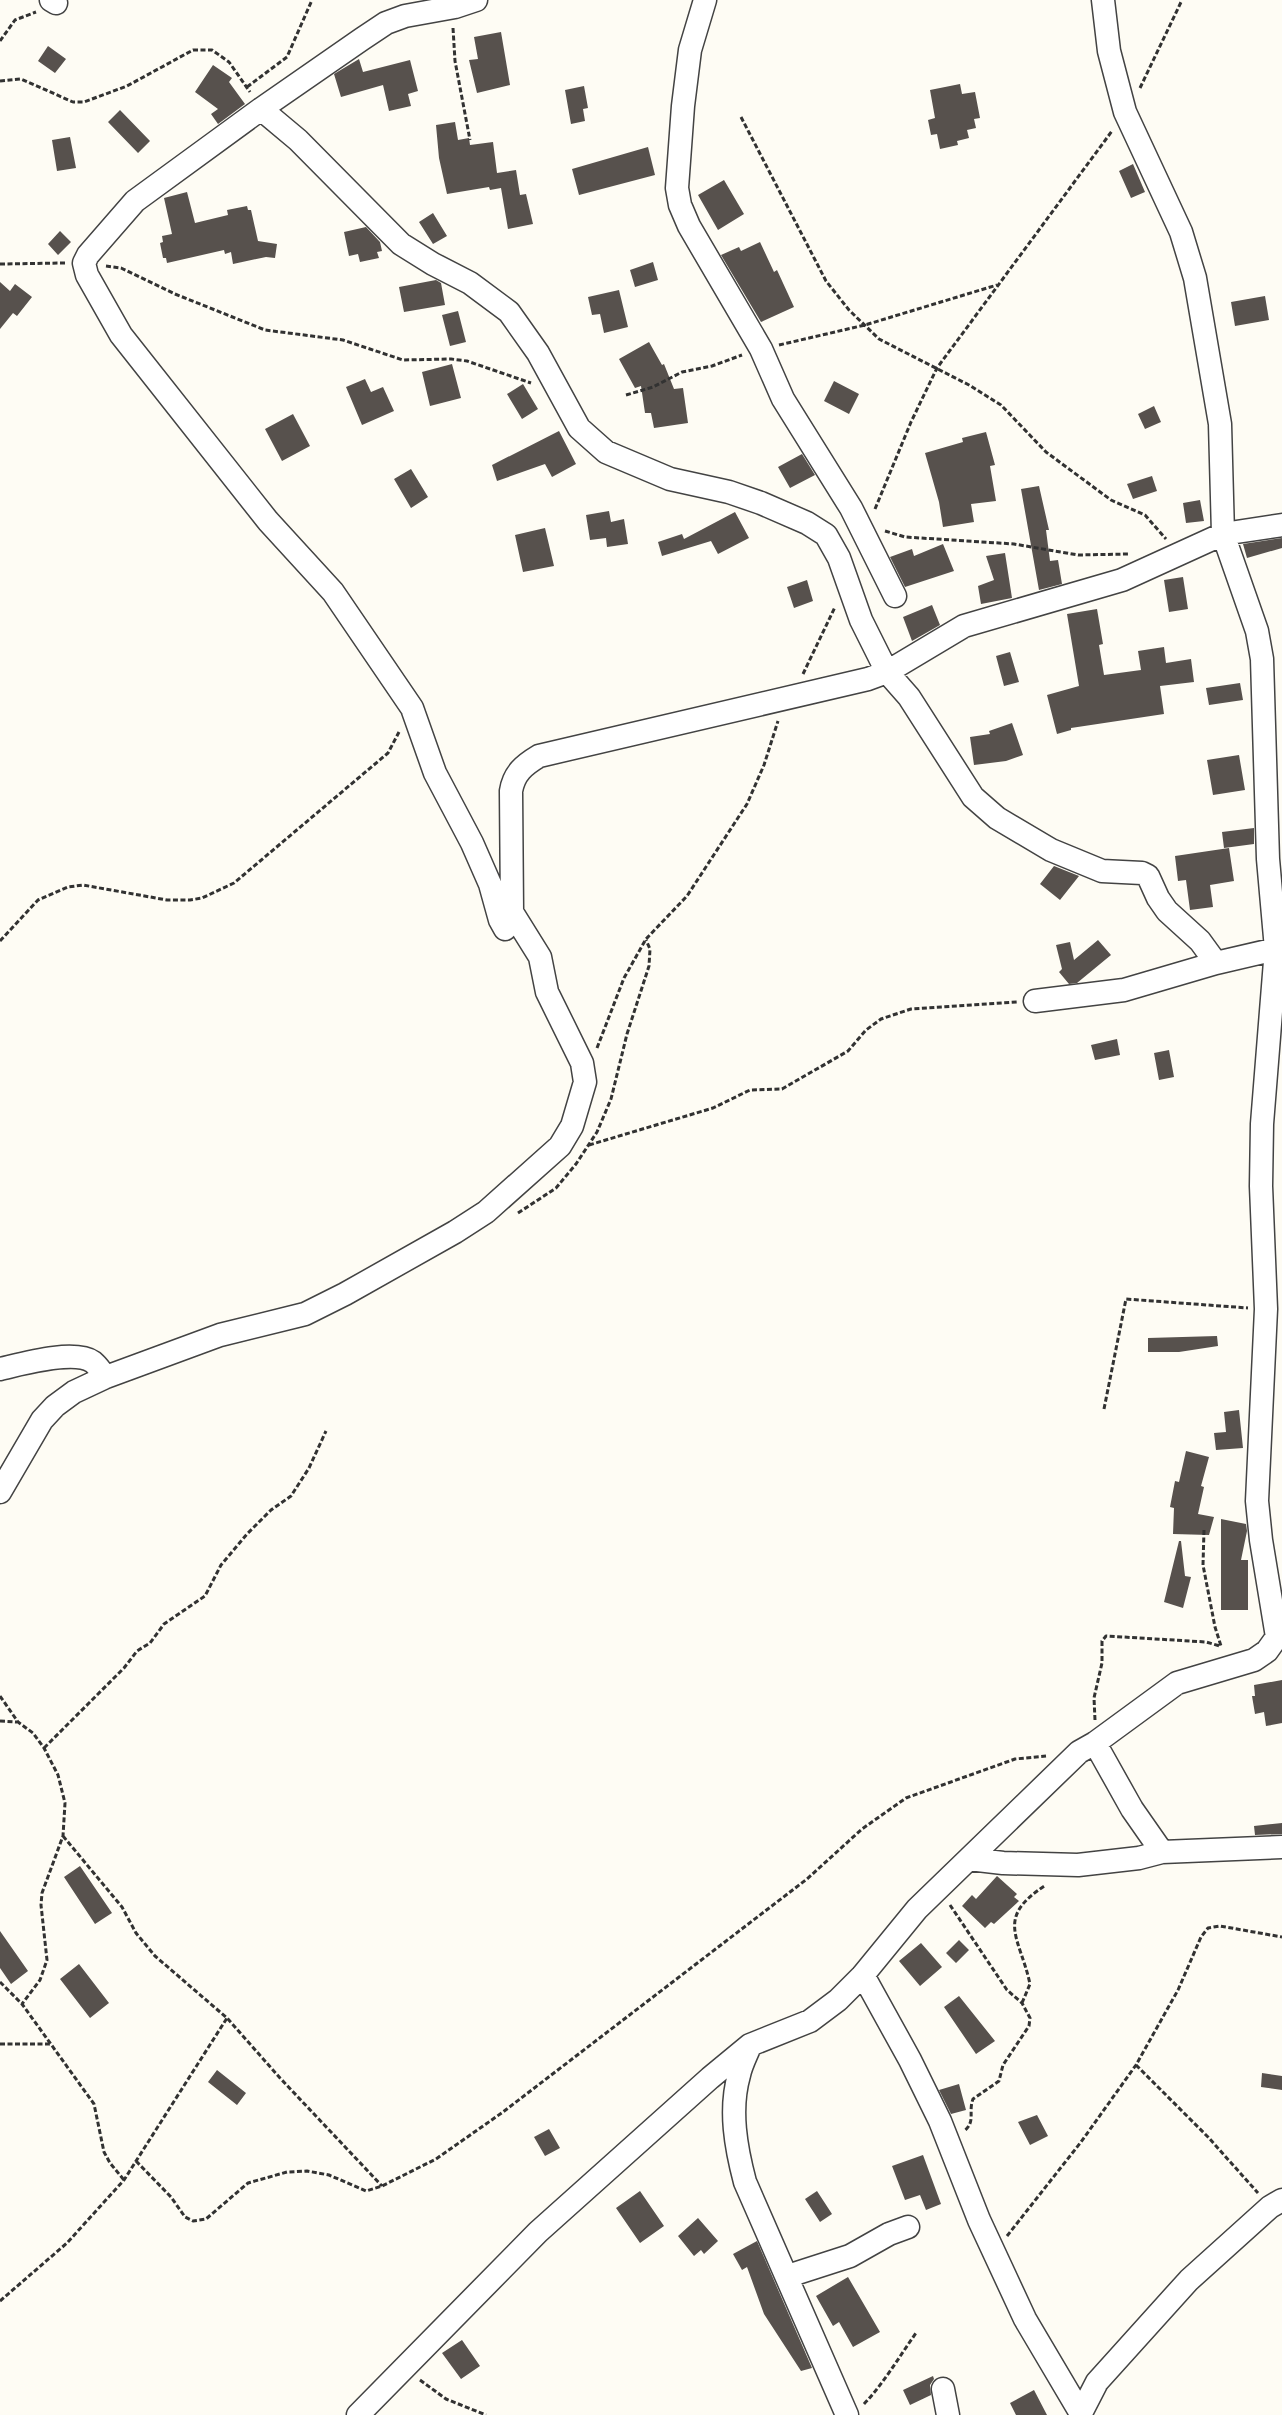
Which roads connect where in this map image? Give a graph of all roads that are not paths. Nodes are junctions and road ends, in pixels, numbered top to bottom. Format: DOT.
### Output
graph roads {
  1 [pos="706,0"];
  2 [pos="1103,0"];
  3 [pos="465,3"];
  4 [pos="261,110"];
  5 [pos="1282,525"];
  6 [pos="1223,534"];
  7 [pos="895,596"];
  8 [pos="886,672"];
  9 [pos="1279,950"];
  10 [pos="1216,963"];
  11 [pos="546,984"];
  12 [pos="1035,1001"];
  13 [pos="1277,1015"];
  14 [pos="0,1369"];
  15 [pos="106,1378"];
  16 [pos="0,1492"];
  17 [pos="1279,1632"];
  18 [pos="1087,1747"];
  19 [pos="1282,1846"];
  20 [pos="1162,1852"];
  21 [pos="969,1858"];
  22 [pos="863,1975"];
  23 [pos="750,2045"];
  24 [pos="1276,2204"];
  25 [pos="908,2227"];
  26 [pos="788,2276"];
  27 [pos="943,2389"];
  28 [pos="853,2412"];
  29 [pos="1080,2413"];
  30 [pos="358,2415"];
  31 [pos="948,2415"];
  1 -- 7 [label="street"];
  2 -- 6 [label="street"];
  3 -- 4 [label="street"];
  4 -- 8 [label="street"];
  4 -- 11 [label="street"];
  5 -- 6 [label="street"];
  6 -- 8 [label="street"];
  6 -- 9 [label="street"];
  8 -- 10 [label="street"];
  8 -- 11 [label="street"];
  9 -- 10 [label="street"];
  9 -- 13 [label="street"];
  10 -- 12 [label="street"];
  11 -- 15 [label="street"];
  13 -- 17 [label="street"];
  14 -- 15 [label="street"];
  15 -- 16 [label="street"];
  17 -- 18 [label="street"];
  18 -- 20 [label="street"];
  18 -- 21 [label="street"];
  19 -- 20 [label="street"];
  20 -- 21 [label="street"];
  21 -- 22 [label="street"];
  22 -- 23 [label="street"];
  22 -- 29 [label="street"];
  23 -- 26 [label="street"];
  23 -- 30 [label="street"];
  24 -- 29 [label="street"];
  25 -- 26 [label="street"];
  26 -- 28 [label="street"];
  27 -- 31 [label="street"];
}
